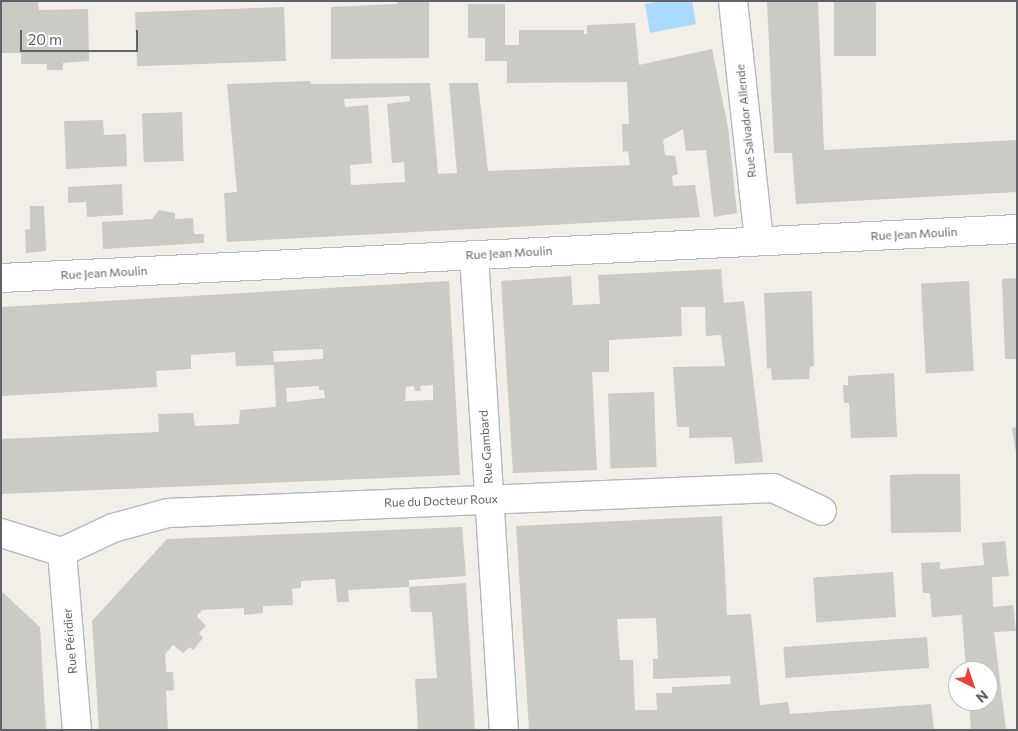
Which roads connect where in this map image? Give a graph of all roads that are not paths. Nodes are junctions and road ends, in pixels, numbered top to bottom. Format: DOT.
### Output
graph roads {
  1 [pos="733,1"];
  2 [pos="1017,229"];
  3 [pos="759,241"];
  4 [pos="474,255"];
  5 [pos="1,278"];
  6 [pos="489,500"];
  7 [pos="822,511"];
  8 [pos="1,533"];
  9 [pos="62,552"];
  10 [pos="77,730"];
  11 [pos="504,730"];
  1 -- 3 [label="street, Rue Salvador Allende"];
  2 -- 3 [label="street, Rue Jean Moulin"];
  3 -- 4 [label="street, Rue Jean Moulin"];
  4 -- 5 [label="street, Rue Jean Moulin"];
  4 -- 6 [label="street, Rue Gambard"];
  6 -- 7 [label="street, Rue du Docteur Roux"];
  6 -- 9 [label="street, Rue du Docteur Roux"];
  6 -- 11 [label="street, Rue Gambard"];
  8 -- 9 [label="street"];
  9 -- 10 [label="street, Rue Péridier"];
}
